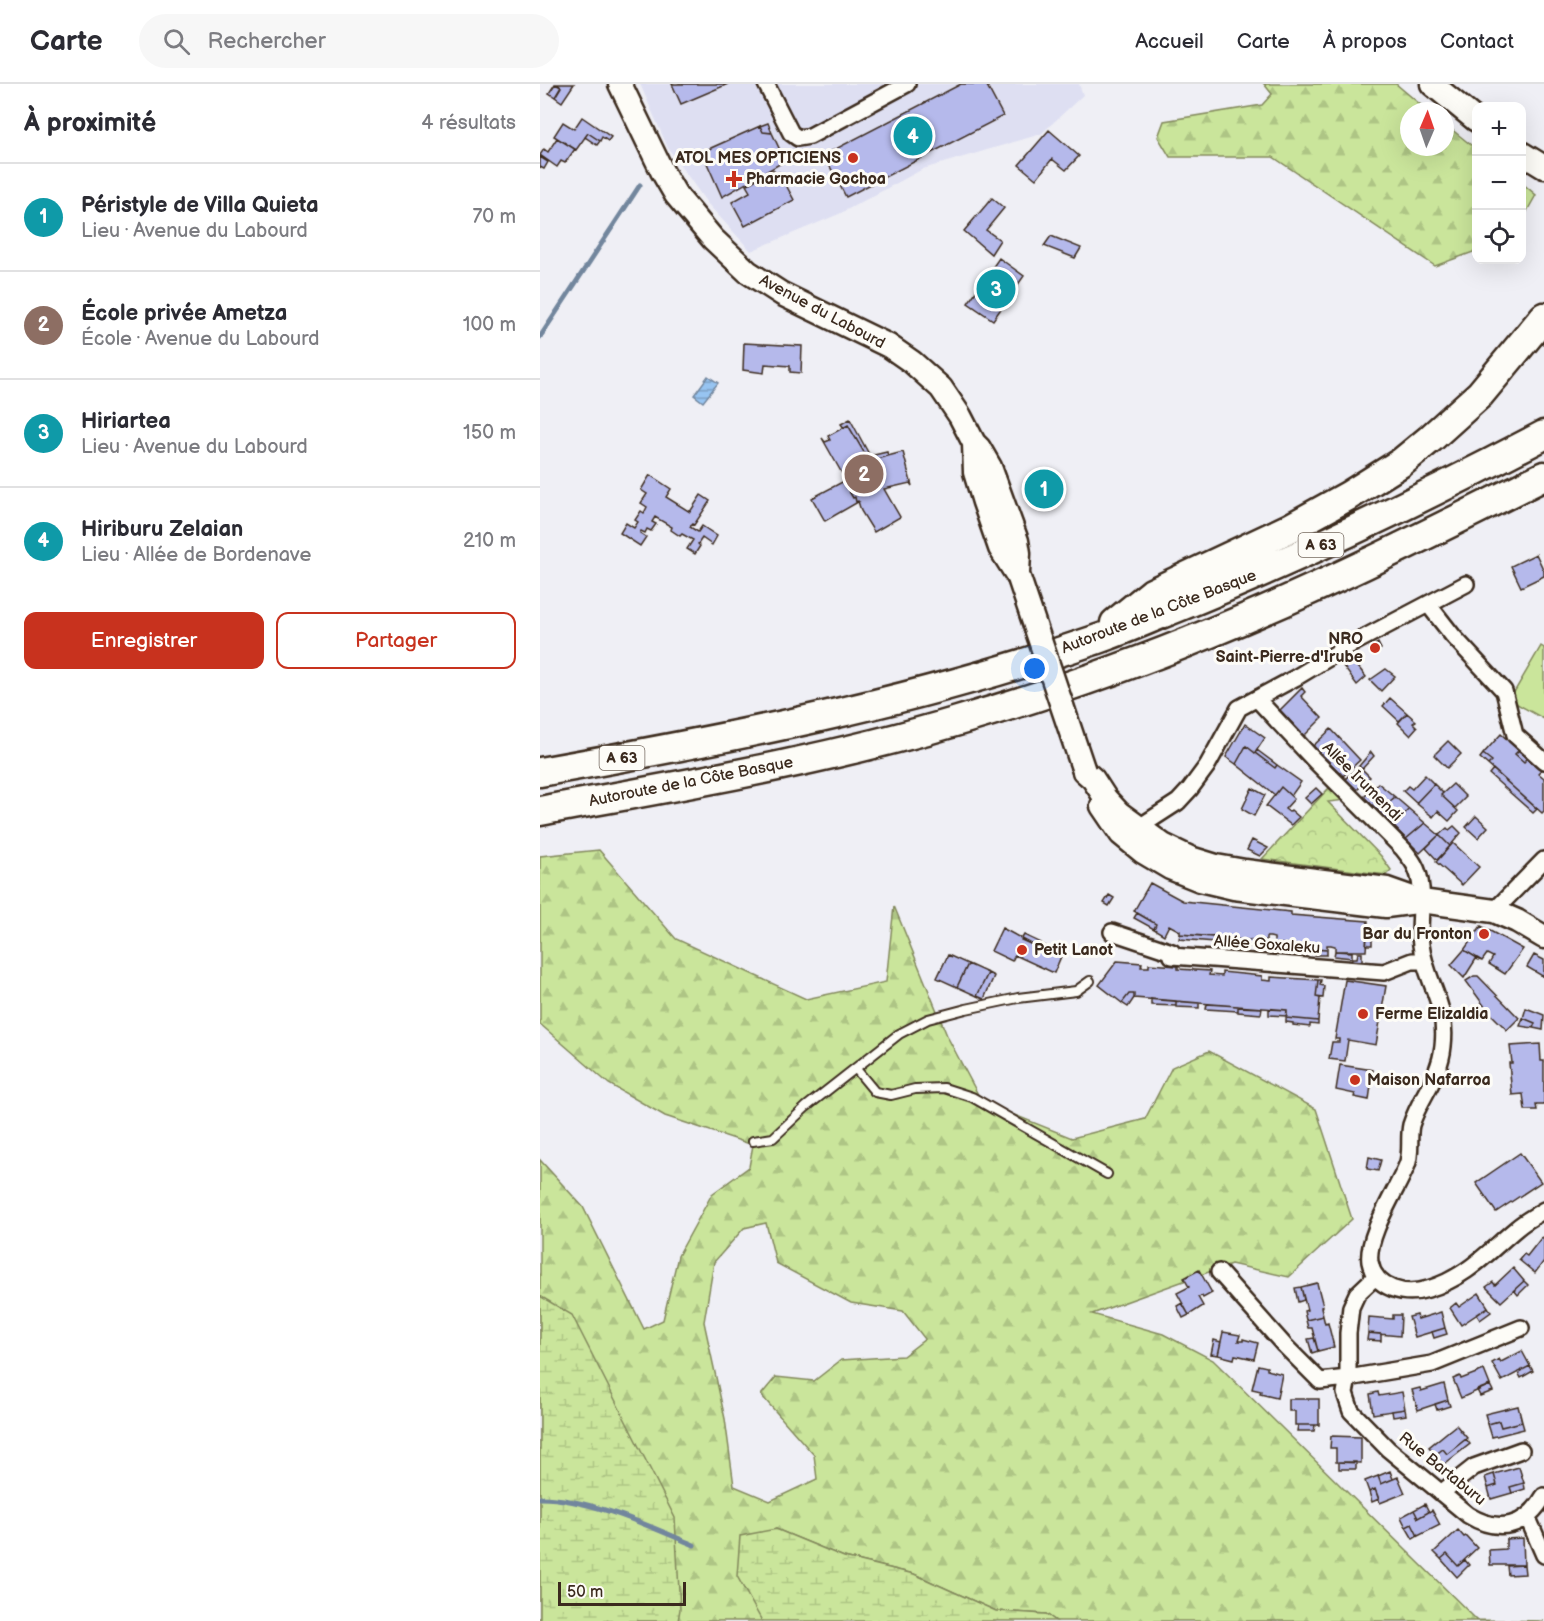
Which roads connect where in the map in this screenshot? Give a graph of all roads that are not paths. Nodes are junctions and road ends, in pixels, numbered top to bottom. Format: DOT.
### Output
graph roads {
  1 [pos="620,84"];
  2 [pos="766,84"];
  3 [pos="907,84"];
  4 [pos="1432,84"];
  5 [pos="1472,117"];
  6 [pos="1526,156"];
  7 [pos="1544,167"];
  8 [pos="1544,317"];
  9 [pos="1544,435"];
  10 [pos="1544,476"];
  11 [pos="1466,584"];
  12 [pos="1428,604"];
  13 [pos="1092,641"];
  14 [pos="1257,699"];
  15 [pos="1544,760"];
  16 [pos="540,772"];
  17 [pos="1090,780"];
  18 [pos="540,811"];
  19 [pos="1141,828"];
  20 [pos="1143,852"];
  21 [pos="1544,860"];
  22 [pos="1421,901"];
  23 [pos="1494,911"];
  24 [pos="1112,933"];
  25 [pos="1544,937"];
  26 [pos="1424,961"];
  27 [pos="1090,981"];
  28 [pos="856,1069"];
  29 [pos="753,1141"];
  30 [pos="1107,1174"];
  31 [pos="1544,1210"];
  32 [pos="1219,1272"];
  33 [pos="1376,1276"];
  34 [pos="1521,1328"];
  35 [pos="1348,1378"];
  36 [pos="1521,1450"];
  37 [pos="1441,1493"];
  38 [pos="1544,1496"];
  39 [pos="1527,1516"];
  40 [pos="1544,1555"];
  1 -- 17 [label="street, Avenue du Labourd, bridge"];
  2 -- 3 [label="street"];
  4 -- 5 [label="street"];
  6 -- 7 [label="street"];
  8 -- 13 [label="highway"];
  9 -- 13 [label="highway, Autoroute de la Côte Basque / A 63"];
  10 -- 18 [label="highway, Autoroute de la Côte Basque / A 63"];
  11 -- 12 [label="street"];
  12 -- 14 [label="street"];
  12 -- 15 [label="street"];
  13 -- 16 [label="highway, Autoroute de la Côte Basque / A 63"];
  14 -- 19 [label="street"];
  14 -- 22 [label="street, Allée Irumendi"];
  17 -- 19 [label="street"];
  17 -- 20 [label="street"];
  19 -- 20 [label="street"];
  19 -- 22 [label="street"];
  20 -- 22 [label="street"];
  21 -- 23 [label="street"];
  22 -- 23 [label="street"];
  22 -- 26 [label="street"];
  23 -- 25 [label="street"];
  24 -- 26 [label="street, Allée Goxaleku"];
  26 -- 33 [label="street"];
  27 -- 28 [label="lane"];
  28 -- 29 [label="lane"];
  28 -- 30 [label="lane"];
  31 -- 33 [label="street"];
  32 -- 35 [label="street"];
  33 -- 35 [label="street, Rue Bartaburu"];
  34 -- 35 [label="street"];
  35 -- 37 [label="street, Rue Bartaburu"];
  36 -- 37 [label="street"];
  37 -- 39 [label="street, Rue Bartaburu"];
  38 -- 39 [label="street"];
  39 -- 40 [label="street"];
}
